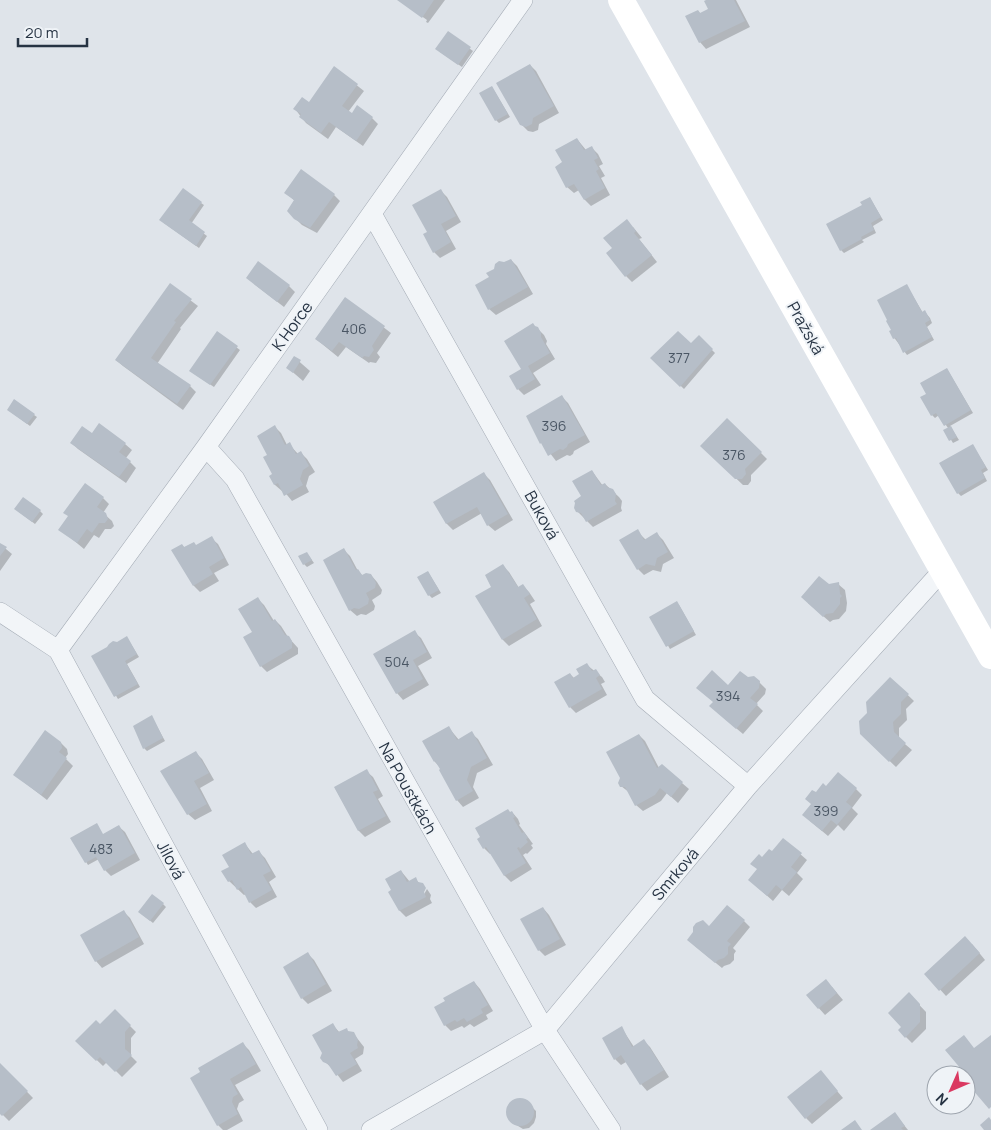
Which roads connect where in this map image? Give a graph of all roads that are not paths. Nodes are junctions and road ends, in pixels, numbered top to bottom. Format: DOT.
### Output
graph roads {
  1 [pos="523,0"];
  2 [pos="622,0"];
  3 [pos="372,214"];
  4 [pos="206,447"];
  5 [pos="942,570"];
  6 [pos="0,612"];
  7 [pos="58,650"];
  8 [pos="991,656"];
  9 [pos="748,786"];
  10 [pos="544,1030"];
  11 [pos="318,1130"];
  12 [pos="371,1130"];
  13 [pos="611,1130"];
  1 -- 3 [label="street, K Horce"];
  2 -- 5 [label="main road, Pražská"];
  3 -- 4 [label="street, K Horce"];
  3 -- 9 [label="street, Buková"];
  4 -- 7 [label="street, K Horce"];
  4 -- 10 [label="street, Na Poustkách"];
  5 -- 8 [label="main road, Pražská"];
  5 -- 9 [label="street, Smrková"];
  6 -- 7 [label="street, Jílová"];
  7 -- 11 [label="street, Jílová"];
  9 -- 10 [label="street, Smrková"];
  10 -- 12 [label="street, Smrková"];
  10 -- 13 [label="street, Na Poustkách"];
}
